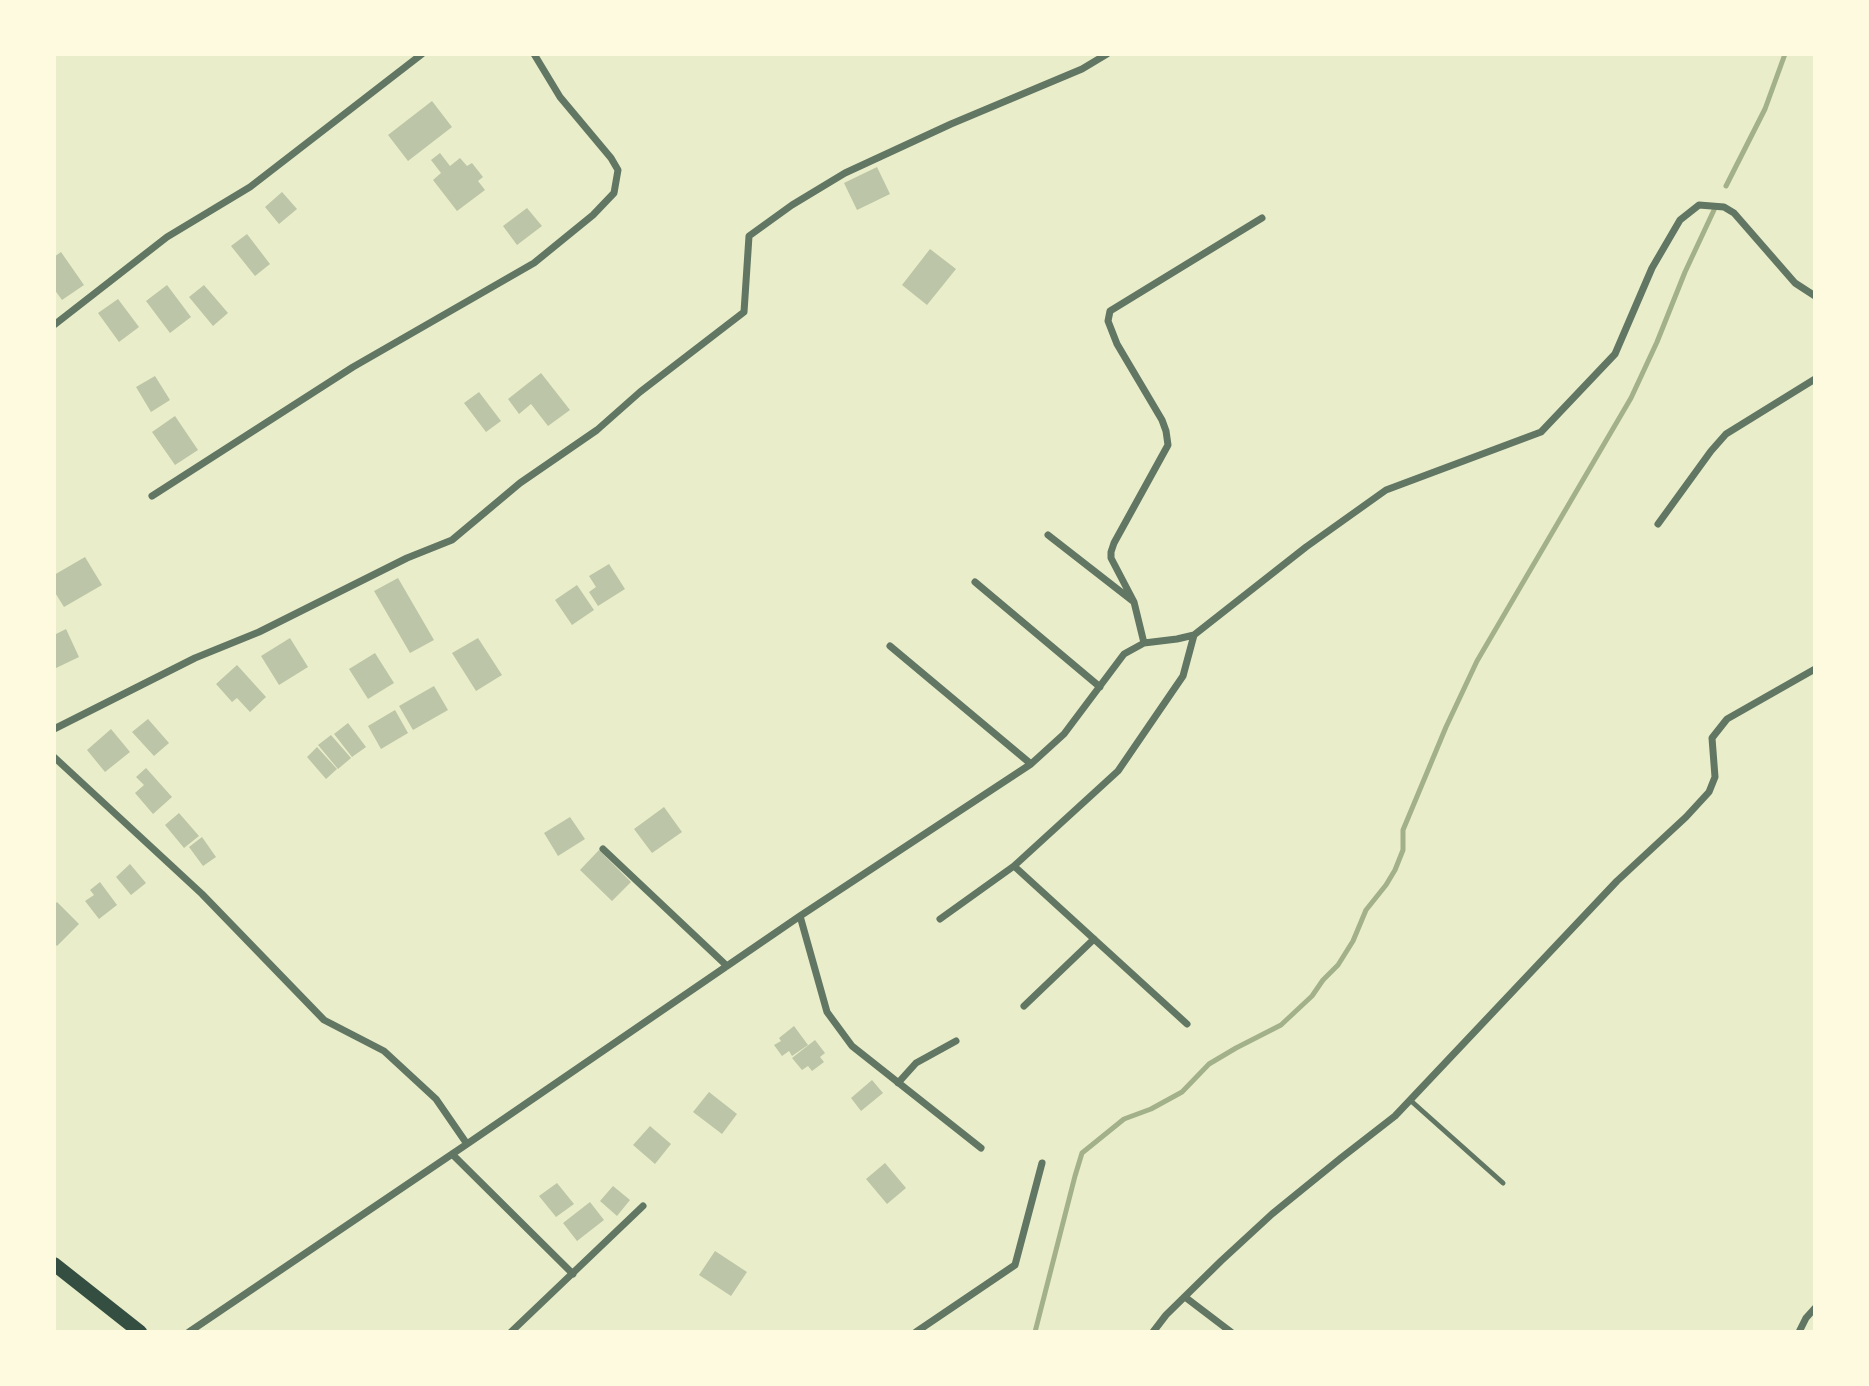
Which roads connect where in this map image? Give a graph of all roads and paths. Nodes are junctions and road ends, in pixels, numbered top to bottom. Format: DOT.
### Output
graph roads {
  1 [pos="422,54"];
  2 [pos="534,54"];
  3 [pos="1107,54"];
  4 [pos="1262,218"];
  5 [pos="1815,296"];
  6 [pos="54,325"];
  7 [pos="1815,379"];
  8 [pos="152,496"];
  9 [pos="1658,524"];
  10 [pos="1048,535"];
  11 [pos="975,582"];
  12 [pos="1134,602"];
  13 [pos="1194,635"];
  14 [pos="1144,643"];
  15 [pos="890,646"];
  16 [pos="1815,669"];
  17 [pos="1100,687"];
  18 [pos="54,729"];
  19 [pos="54,757"];
  20 [pos="1031,764"];
  21 [pos="603,849"];
  22 [pos="1014,866"];
  23 [pos="800,916"];
  24 [pos="940,919"];
  25 [pos="1094,939"];
  26 [pos="727,966"];
  27 [pos="1024,1006"];
  28 [pos="1187,1024"];
  29 [pos="956,1041"];
  30 [pos="898,1083"];
  31 [pos="1410,1100"];
  32 [pos="467,1144"];
  33 [pos="981,1148"];
  34 [pos="452,1154"];
  35 [pos="1042,1163"];
  36 [pos="1503,1183"];
  37 [pos="643,1206"];
  38 [pos="54,1264"];
  39 [pos="573,1274"];
  40 [pos="1185,1297"];
  41 [pos="1815,1308"];
  42 [pos="140,1332"];
  43 [pos="189,1332"];
  44 [pos="511,1332"];
  45 [pos="916,1332"];
  46 [pos="1153,1332"];
  47 [pos="1231,1332"];
  48 [pos="1799,1332"];
  1 -- 6 [label="street"];
  2 -- 8 [label="street"];
  3 -- 18 [label="street"];
  4 -- 12 [label="street"];
  5 -- 13 [label="street"];
  7 -- 9 [label="street"];
  10 -- 12 [label="street"];
  11 -- 17 [label="street"];
  12 -- 14 [label="street"];
  13 -- 14 [label="street"];
  13 -- 22 [label="street"];
  14 -- 17 [label="street"];
  15 -- 20 [label="street"];
  16 -- 31 [label="street"];
  17 -- 20 [label="street"];
  19 -- 32 [label="street"];
  20 -- 23 [label="street"];
  21 -- 26 [label="street"];
  22 -- 24 [label="street"];
  22 -- 25 [label="street"];
  23 -- 26 [label="street"];
  23 -- 30 [label="street"];
  25 -- 27 [label="street"];
  25 -- 28 [label="street"];
  26 -- 32 [label="street"];
  29 -- 30 [label="street"];
  30 -- 33 [label="street"];
  31 -- 36 [label="lane"];
  31 -- 40 [label="street"];
  32 -- 34 [label="street"];
  34 -- 39 [label="street"];
  34 -- 43 [label="street"];
  35 -- 45 [label="street"];
  37 -- 39 [label="street"];
  38 -- 42 [label="main road"];
  39 -- 44 [label="street"];
  40 -- 46 [label="street"];
  40 -- 47 [label="street"];
  41 -- 48 [label="street"];
}
